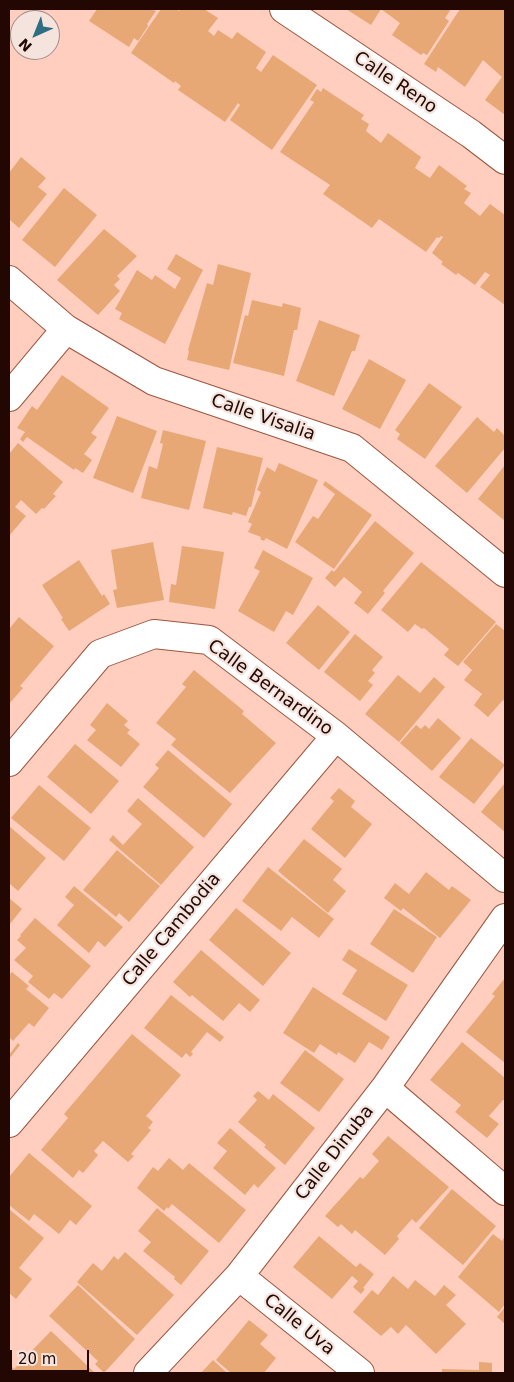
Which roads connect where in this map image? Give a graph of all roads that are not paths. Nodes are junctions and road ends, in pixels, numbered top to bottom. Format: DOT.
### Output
graph roads {
  1 [pos="284,9"];
  2 [pos="505,160"];
  3 [pos="9,280"];
  4 [pos="66,329"];
  5 [pos="9,397"];
  6 [pos="505,573"];
  7 [pos="336,736"];
  8 [pos="9,762"];
  9 [pos="505,878"];
  10 [pos="505,918"];
  11 [pos="385,1088"];
  12 [pos="9,1123"];
  13 [pos="505,1192"];
  14 [pos="239,1276"];
  15 [pos="148,1373"];
  16 [pos="360,1373"];
  1 -- 2 [label="street, Calle Reno"];
  3 -- 4 [label="street, Calle Visalia"];
  4 -- 5 [label="street"];
  4 -- 6 [label="street, Calle Visalia"];
  7 -- 8 [label="street, Calle Bernardino"];
  7 -- 9 [label="street, Calle Bernardino"];
  7 -- 12 [label="street, Calle Cambodia"];
  10 -- 11 [label="street, Calle Dinuba"];
  11 -- 13 [label="street"];
  11 -- 14 [label="street, Calle Dinuba"];
  14 -- 15 [label="street, Calle Dinuba"];
  14 -- 16 [label="street, Calle Uva"];
}
